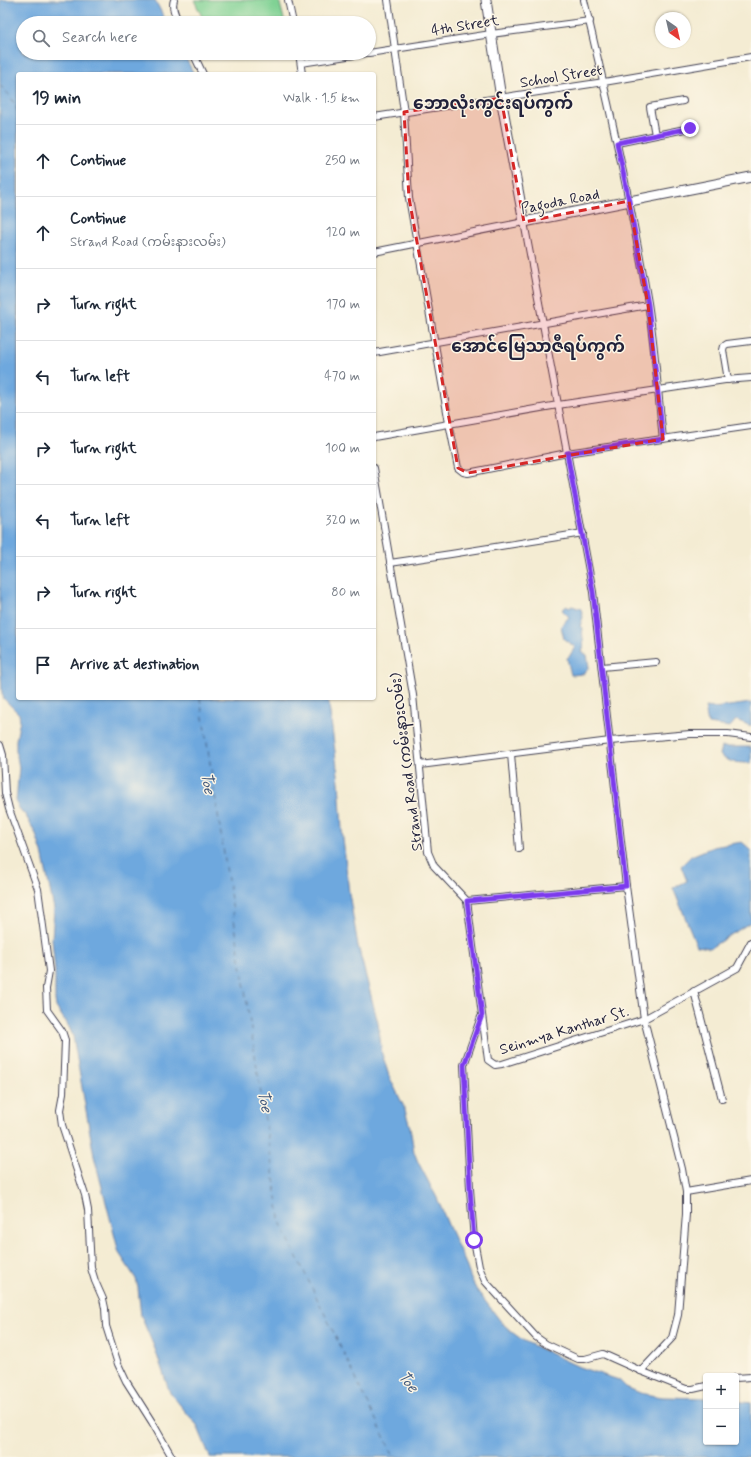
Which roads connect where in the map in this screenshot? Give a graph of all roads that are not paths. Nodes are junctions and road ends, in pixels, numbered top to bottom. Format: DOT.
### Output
graph roads {
  1 [pos="174,0"];
  2 [pos="291,0"];
  3 [pos="388,0"];
  4 [pos="486,0"];
  5 [pos="584,0"];
  6 [pos="176,16"];
  7 [pos="292,16"];
  8 [pos="590,21"];
  9 [pos="491,34"];
  10 [pos="395,49"];
  11 [pos="376,52"];
  12 [pos="751,57"];
  13 [pos="196,60"];
  14 [pos="299,60"];
  15 [pos="325,60"];
  16 [pos="300,64"];
  17 [pos="202,72"];
  18 [pos="302,72"];
  19 [pos="604,82"];
  20 [pos="501,98"];
  21 [pos="683,101"];
  22 [pos="404,112"];
  23 [pos="376,117"];
  24 [pos="690,128"];
  25 [pos="655,135"];
  26 [pos="617,143"];
  27 [pos="751,177"];
  28 [pos="629,201"];
  29 [pos="524,222"];
  30 [pos="417,243"];
  31 [pos="376,252"];
  32 [pos="648,305"];
  33 [pos="543,323"];
  34 [pos="751,341"];
  35 [pos="434,342"];
  36 [pos="376,352"];
  37 [pos="751,378"];
  38 [pos="728,380"];
  39 [pos="658,390"];
  40 [pos="558,405"];
  41 [pos="449,423"];
  42 [pos="751,426"];
  43 [pos="376,437"];
  44 [pos="663,439"];
  45 [pos="567,453"];
  46 [pos="376,480"];
  47 [pos="582,533"];
  48 [pos="390,563"];
  49 [pos="656,662"];
  50 [pos="602,667"];
  51 [pos="751,736"];
  52 [pos="610,741"];
  53 [pos="0,744"];
  54 [pos="511,754"];
  55 [pos="420,765"];
  56 [pos="519,849"];
  57 [pos="626,886"];
  58 [pos="467,901"];
  59 [pos="751,942"];
  60 [pos="694,991"];
  61 [pos="482,1015"];
  62 [pos="644,1019"];
  63 [pos="722,1099"];
  64 [pos="751,1181"];
  65 [pos="686,1192"];
  66 [pos="641,1371"];
  67 [pos="751,1377"];
  68 [pos="739,1378"];
  69 [pos="703,1387"];
  70 [pos="172,1457"];
  1 -- 6 [label="street"];
  2 -- 7 [label="street"];
  3 -- 10 [label="street"];
  4 -- 9 [label="main road"];
  5 -- 8 [label="street"];
  8 -- 9 [label="street, 4th Street"];
  8 -- 19 [label="street"];
  9 -- 10 [label="street, 4th Street"];
  9 -- 20 [label="main road"];
  10 -- 11 [label="street, 4th Street"];
  10 -- 22 [label="street"];
  12 -- 19 [label="street, School Street"];
  13 -- 17 [label="street"];
  14 -- 16 [label="street"];
  15 -- 16 [label="street, 4th Street"];
  16 -- 18 [label="street"];
  19 -- 20 [label="street, School Street"];
  19 -- 26 [label="street"];
  20 -- 22 [label="street, School Street"];
  20 -- 29 [label="main road"];
  21 -- 25 [label="street"];
  22 -- 23 [label="street, School Street"];
  22 -- 30 [label="street"];
  24 -- 25 [label="street"];
  25 -- 26 [label="street"];
  26 -- 28 [label="street"];
  27 -- 28 [label="main road, Pagoda Road"];
  28 -- 29 [label="main road, Pagoda Road"];
  28 -- 32 [label="street"];
  29 -- 30 [label="street, Pagoda Road"];
  29 -- 33 [label="street"];
  30 -- 31 [label="street, Pagoda Road"];
  30 -- 35 [label="street"];
  32 -- 33 [label="street"];
  32 -- 39 [label="street"];
  33 -- 35 [label="street"];
  33 -- 40 [label="street"];
  34 -- 38 [label="street"];
  35 -- 36 [label="street"];
  35 -- 41 [label="street"];
  37 -- 38 [label="street"];
  38 -- 39 [label="street"];
  39 -- 40 [label="street"];
  39 -- 44 [label="street"];
  40 -- 41 [label="street"];
  40 -- 45 [label="street"];
  41 -- 43 [label="street"];
  41 -- 45 [label="street"];
  42 -- 44 [label="street"];
  44 -- 45 [label="street"];
  45 -- 47 [label="street"];
  46 -- 48 [label="street, Strand Road (ကမ်းနားလမ်း)"];
  47 -- 48 [label="street"];
  47 -- 50 [label="street"];
  48 -- 55 [label="street, Strand Road (ကမ်းနားလမ်း)"];
  49 -- 50 [label="street"];
  50 -- 52 [label="street"];
  51 -- 52 [label="street"];
  52 -- 54 [label="street"];
  52 -- 57 [label="street"];
  53 -- 70 [label="street"];
  54 -- 55 [label="street"];
  54 -- 56 [label="street"];
  55 -- 58 [label="street, Strand Road (ကမ်းနားလမ်း)"];
  57 -- 58 [label="street"];
  57 -- 62 [label="street"];
  58 -- 61 [label="street"];
  59 -- 60 [label="street, Seinmya Kanthar St."];
  60 -- 62 [label="street, Seinmya Kanthar St."];
  60 -- 63 [label="street"];
  61 -- 62 [label="street, Seinmya Kanthar St."];
  61 -- 66 [label="street"];
  62 -- 65 [label="street"];
  64 -- 65 [label="street"];
  65 -- 66 [label="street"];
  66 -- 69 [label="street"];
  67 -- 68 [label="street"];
}
